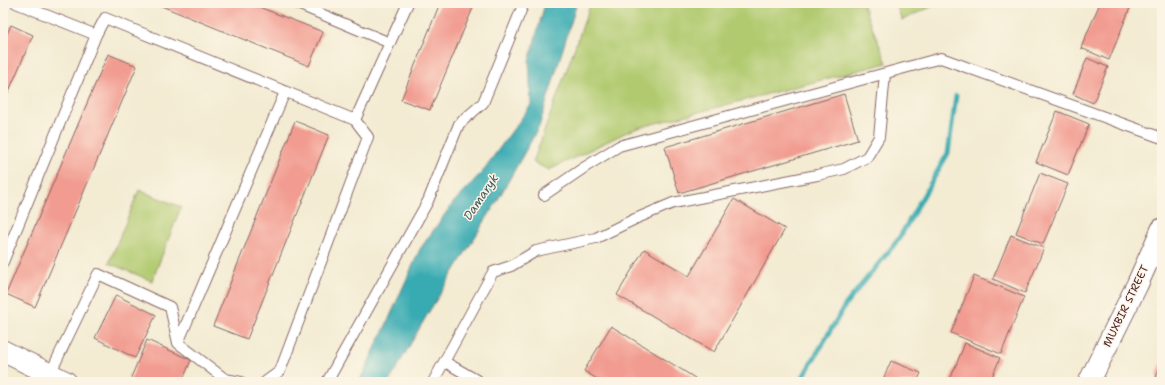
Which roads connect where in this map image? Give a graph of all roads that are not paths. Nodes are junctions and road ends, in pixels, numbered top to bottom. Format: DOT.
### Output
graph roads {
  1 [pos="16,3"];
  2 [pos="295,3"];
  3 [pos="408,3"];
  4 [pos="524,3"];
  5 [pos="96,35"];
  6 [pos="390,43"];
  7 [pos="885,74"];
  8 [pos="285,92"];
  9 [pos="355,120"];
  10 [pos="1162,138"];
  11 [pos="544,195"];
  12 [pos="1162,229"];
  13 [pos="3,262"];
  14 [pos="178,343"];
  15 [pos="3,351"];
  16 [pos="445,362"];
  17 [pos="58,378"];
  18 [pos="224,381"];
  19 [pos="241,382"];
  20 [pos="265,382"];
  21 [pos="326,382"];
  22 [pos="433,382"];
  23 [pos="480,382"];
  24 [pos="1089,382"];
  1 -- 5 [label="lane"];
  2 -- 6 [label="lane"];
  3 -- 6 [label="lane"];
  4 -- 21 [label="lane"];
  5 -- 8 [label="lane"];
  5 -- 13 [label="lane"];
  6 -- 9 [label="lane"];
  7 -- 10 [label="lane"];
  7 -- 11 [label="lane"];
  7 -- 16 [label="lane"];
  8 -- 9 [label="lane"];
  8 -- 14 [label="lane"];
  9 -- 20 [label="lane"];
  12 -- 24 [label="street, MUXBIR STREET"];
  14 -- 17 [label="lane"];
  14 -- 18 [label="lane"];
  15 -- 17 [label="street"];
  16 -- 22 [label="lane"];
  16 -- 23 [label="lane"];
  18 -- 19 [label="lane"];
}
